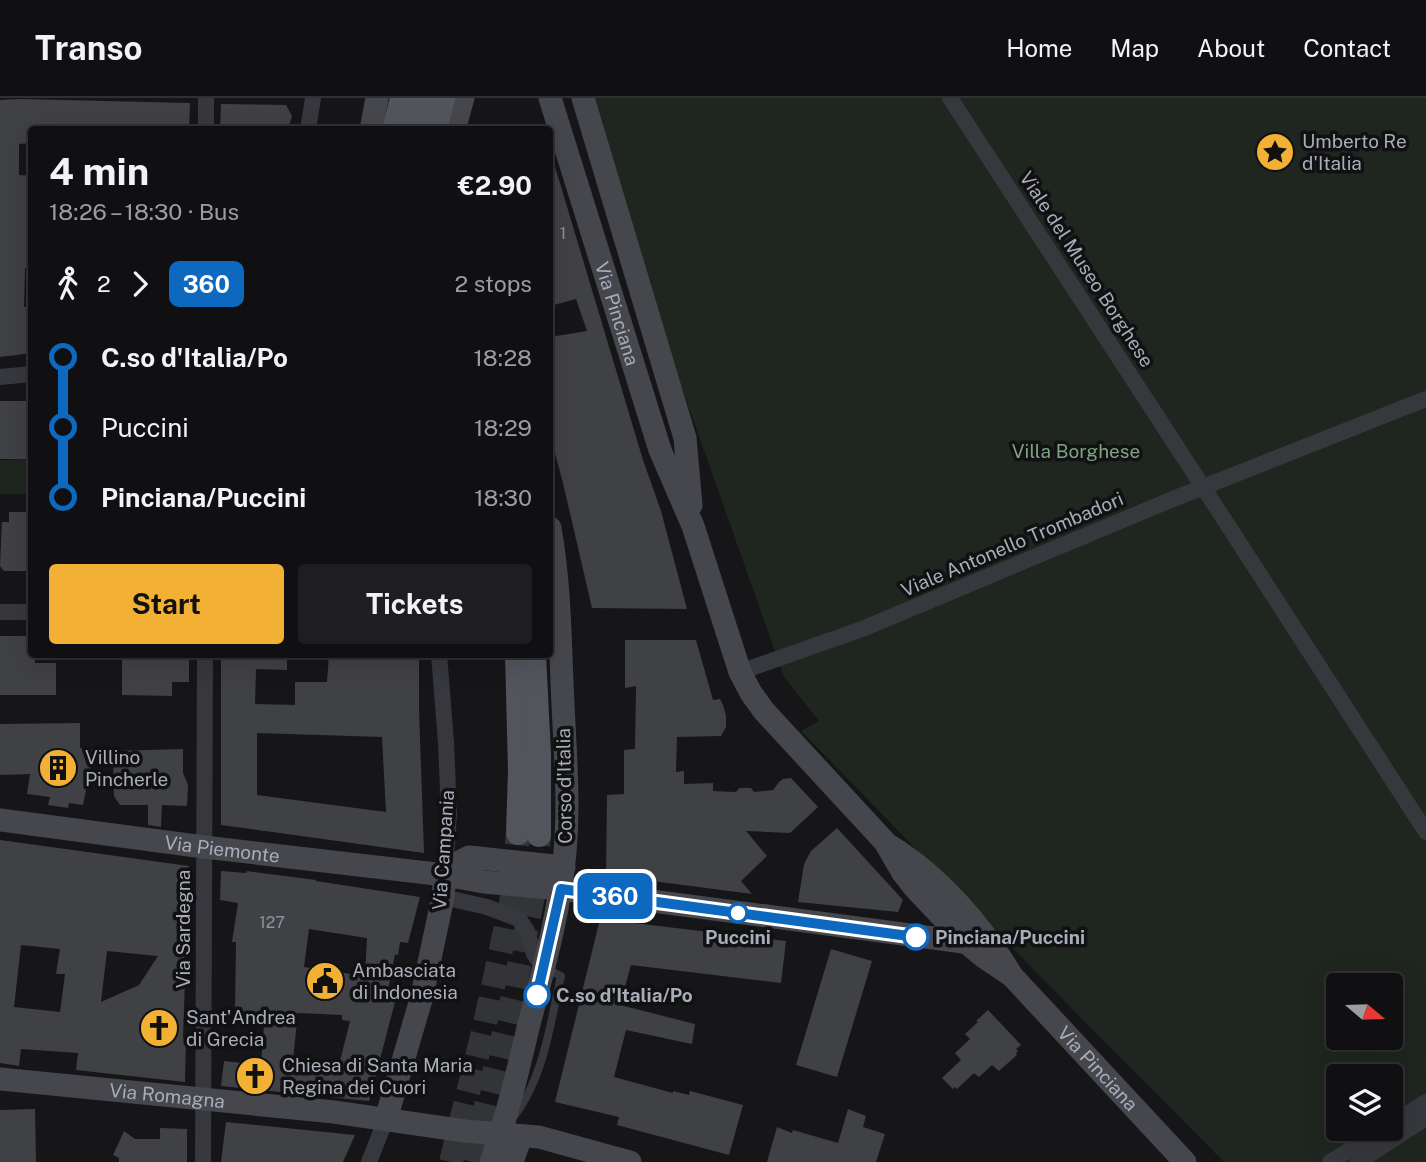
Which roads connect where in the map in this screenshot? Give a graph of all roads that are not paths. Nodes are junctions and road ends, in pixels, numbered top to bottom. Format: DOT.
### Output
graph roads {
  1 [pos="206,98"];
  2 [pos="313,98"];
  3 [pos="402,98"];
  4 [pos="423,98"];
  5 [pos="443,98"];
  6 [pos="463,98"];
  7 [pos="550,98"];
  8 [pos="583,98"];
  9 [pos="950,98"];
  10 [pos="374,99"];
  11 [pos="206,126"];
  12 [pos="308,126"];
  13 [pos="371,126"];
  14 [pos="395,126"];
  15 [pos="417,126"];
  16 [pos="436,126"];
  17 [pos="455,126"];
  18 [pos="28,374"];
  19 [pos="0,377"];
  20 [pos="1426,399"];
  21 [pos="1204,487"];
  22 [pos="693,526"];
  23 [pos="553,550"];
  24 [pos="0,612"];
  25 [pos="28,612"];
  26 [pos="205,658"];
  27 [pos="439,658"];
  28 [pos="509,658"];
  29 [pos="517,658"];
  30 [pos="534,658"];
  31 [pos="740,672"];
  32 [pos="518,700"];
  33 [pos="0,820"];
  34 [pos="1426,832"];
  35 [pos="885,842"];
  36 [pos="204,848"];
  37 [pos="562,878"];
  38 [pos="444,886"];
  39 [pos="967,943"];
  40 [pos="991,943"];
  41 [pos="544,968"];
  42 [pos="1012,976"];
  43 [pos="0,1079"];
  44 [pos="204,1099"];
  45 [pos="1426,1102"];
  46 [pos="1403,1116"];
  47 [pos="1426,1118"];
  48 [pos="386,1119"];
  49 [pos="511,1135"];
  50 [pos="1364,1141"];
  51 [pos="204,1162"];
  52 [pos="369,1162"];
  53 [pos="491,1162"];
  54 [pos="512,1162"];
  55 [pos="630,1162"];
  56 [pos="1185,1162"];
  57 [pos="1330,1162"];
  58 [pos="1358,1162"];
  1 -- 11 [label="street"];
  2 -- 12 [label="street"];
  3 -- 14 [label="main road"];
  4 -- 15 [label="main road"];
  5 -- 16 [label="main road"];
  6 -- 17 [label="street"];
  7 -- 22 [label="street, Via Pinciana"];
  8 -- 22 [label="street, Via Pinciana"];
  9 -- 21 [label="street, Viale del Museo Borghese"];
  10 -- 13 [label="street"];
  18 -- 19 [label="street"];
  20 -- 21 [label="street, Viale Antonello Trombadori"];
  21 -- 31 [label="street, Viale Antonello Trombadori"];
  21 -- 34 [label="street, Viale del Museo Borghese"];
  22 -- 31 [label="street, Via Pinciana"];
  23 -- 37 [label="street, Corso d'Italia"];
  24 -- 25 [label="street"];
  26 -- 36 [label="street, Via Sardegna"];
  27 -- 38 [label="street, Via Campania"];
  28 -- 32 [label="main road"];
  29 -- 32 [label="main road, Corso d'Italia"];
  30 -- 32 [label="main road, Corso d'Italia"];
  31 -- 35 [label="street, Via Pinciana"];
  33 -- 36 [label="street, Via Piemonte"];
  35 -- 39 [label="street, Via Pinciana"];
  35 -- 40 [label="street, Via Pinciana"];
  36 -- 38 [label="street, Via Piemonte"];
  36 -- 44 [label="street, Via Sardegna"];
  37 -- 38 [label="street, Via Piemonte"];
  37 -- 39 [label="street, Via Piemonte"];
  37 -- 41 [label="street, Corso d'Italia"];
  38 -- 41 [label="street"];
  38 -- 48 [label="street, Via Campania"];
  39 -- 40 [label="street, Via Piemonte"];
  39 -- 42 [label="street, Via Pinciana"];
  40 -- 42 [label="street, Via Pinciana"];
  41 -- 49 [label="street, Corso d'Italia"];
  42 -- 56 [label="street, Via Pinciana"];
  43 -- 44 [label="street, Via Romagna"];
  44 -- 48 [label="street, Via Romagna"];
  44 -- 51 [label="street, Via Sardegna"];
  45 -- 46 [label="street"];
  47 -- 58 [label="street"];
  48 -- 49 [label="street, Via Romagna"];
  48 -- 52 [label="street, Via Campania"];
  49 -- 53 [label="street, Corso d'Italia"];
  49 -- 54 [label="street, Corso d'Italia"];
  49 -- 55 [label="street, Via Romagna"];
  50 -- 57 [label="street"];
}
